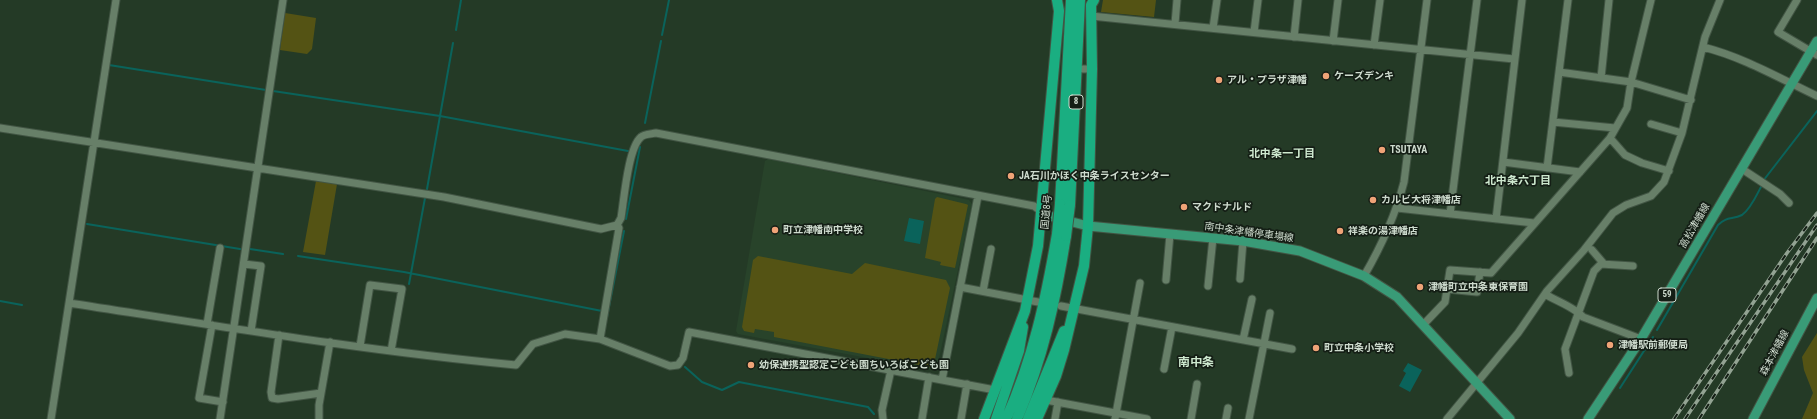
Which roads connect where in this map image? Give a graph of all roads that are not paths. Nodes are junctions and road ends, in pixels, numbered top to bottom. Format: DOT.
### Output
graph roads {
  1 [pos="116,0"];
  2 [pos="283,0"];
  3 [pos="1059,0"];
  4 [pos="1071,0"];
  5 [pos="1080,0"];
  6 [pos="1177,0"];
  7 [pos="1217,0"];
  8 [pos="1258,0"];
  9 [pos="1298,0"];
  10 [pos="1338,0"];
  11 [pos="1380,0"];
  12 [pos="1427,0"];
  13 [pos="1477,0"];
  14 [pos="1522,0"];
  15 [pos="1568,0"];
  16 [pos="1609,0"];
  17 [pos="1651,0"];
  18 [pos="1720,0"];
  19 [pos="1796,0"];
  20 [pos="1092,2"];
  21 [pos="1091,16"];
  22 [pos="1175,24"];
  23 [pos="1213,28"];
  24 [pos="1254,32"];
  25 [pos="1294,36"];
  26 [pos="1333,40"];
  27 [pos="1817,41"];
  28 [pos="1374,45"];
  29 [pos="1703,47"];
  30 [pos="1421,49"];
  31 [pos="1814,54"];
  32 [pos="1470,55"];
  33 [pos="1514,59"];
  34 [pos="1559,72"];
  35 [pos="1601,78"];
  36 [pos="1631,82"];
  37 [pos="1792,84"];
  38 [pos="1817,96"];
  39 [pos="1691,100"];
  40 [pos="1553,122"];
  41 [pos="1651,124"];
  42 [pos="0,128"];
  43 [pos="1615,128"];
  44 [pos="1682,133"];
  45 [pos="1610,138"];
  46 [pos="93,143"];
  47 [pos="1503,162"];
  48 [pos="1547,168"];
  49 [pos="258,169"];
  50 [pos="1742,169"];
  51 [pos="1669,171"];
  52 [pos="1580,172"];
  53 [pos="978,196"];
  54 [pos="1790,203"];
  55 [pos="1065,204"];
  56 [pos="1397,208"];
  57 [pos="1043,213"];
  58 [pos="1450,214"];
  59 [pos="1496,219"];
  60 [pos="1534,223"];
  61 [pos="617,225"];
  62 [pos="1088,226"];
  63 [pos="1170,234"];
  64 [pos="1061,235"];
  65 [pos="1213,238"];
  66 [pos="1244,241"];
  67 [pos="220,248"];
  68 [pos="991,249"];
  69 [pos="1592,250"];
  70 [pos="244,264"];
  71 [pos="1604,264"];
  72 [pos="1633,266"];
  73 [pos="1480,272"];
  74 [pos="1364,276"];
  75 [pos="1240,279"];
  76 [pos="1166,280"];
  77 [pos="1140,283"];
  78 [pos="1208,286"];
  79 [pos="960,287"];
  80 [pos="1447,289"];
  81 [pos="983,291"];
  82 [pos="1545,294"];
  83 [pos="1817,298"];
  84 [pos="1252,299"];
  85 [pos="1027,300"];
  86 [pos="1038,302"];
  87 [pos="69,303"];
  88 [pos="1061,306"];
  89 [pos="1025,311"];
  90 [pos="1579,311"];
  91 [pos="1073,312"];
  92 [pos="1270,313"];
  93 [pos="1134,320"];
  94 [pos="210,324"];
  95 [pos="1423,325"];
  96 [pos="1172,327"];
  97 [pos="234,328"];
  98 [pos="251,331"];
  99 [pos="279,335"];
  100 [pos="600,339"];
  101 [pos="1641,339"];
  102 [pos="1243,340"];
  103 [pos="330,342"];
  104 [pos="1264,344"];
  105 [pos="360,346"];
  106 [pos="1292,349"];
  107 [pos="391,351"];
  108 [pos="1164,369"];
  109 [pos="891,370"];
  110 [pos="1569,373"];
  111 [pos="930,377"];
  112 [pos="942,380"];
  113 [pos="1478,383"];
  114 [pos="967,384"];
  115 [pos="1197,384"];
  116 [pos="995,390"];
  117 [pos="321,393"];
  118 [pos="1046,400"];
  119 [pos="223,402"];
  120 [pos="1058,402"];
  121 [pos="1228,408"];
  122 [pos="1115,416"];
  123 [pos="1448,418"];
  124 [pos="51,419"];
  125 [pos="220,419"];
  126 [pos="319,419"];
  127 [pos="883,419"];
  128 [pos="922,419"];
  129 [pos="961,419"];
  130 [pos="984,419"];
  131 [pos="996,419"];
  132 [pos="1006,419"];
  133 [pos="1018,419"];
  134 [pos="1028,419"];
  135 [pos="1037,419"];
  136 [pos="1055,419"];
  137 [pos="1147,419"];
  138 [pos="1190,419"];
  139 [pos="1226,419"];
  140 [pos="1249,419"];
  141 [pos="1510,419"];
  142 [pos="1588,419"];
  143 [pos="1753,419"];
  1 -- 46 [label="street"];
  2 -- 49 [label="street"];
  3 -- 57 [label="highway"];
  4 -- 55 [label="highway, 国道8号 / 8"];
  5 -- 55 [label="highway, 国道8号 / 8"];
  6 -- 22 [label="street"];
  7 -- 23 [label="street"];
  8 -- 24 [label="street"];
  9 -- 25 [label="street"];
  10 -- 26 [label="street"];
  11 -- 28 [label="street"];
  12 -- 30 [label="street"];
  13 -- 32 [label="street"];
  14 -- 33 [label="street"];
  15 -- 34 [label="street"];
  16 -- 35 [label="street"];
  17 -- 36 [label="street"];
  18 -- 29 [label="street"];
  19 -- 31 [label="street"];
  20 -- 21 [label="highway"];
  21 -- 22 [label="street"];
  21 -- 62 [label="highway"];
  22 -- 23 [label="street"];
  23 -- 24 [label="street"];
  24 -- 25 [label="street"];
  25 -- 26 [label="street"];
  26 -- 28 [label="street"];
  27 -- 31 [label="main road, 高松津幡線 / 59"];
  28 -- 30 [label="street"];
  29 -- 37 [label="street"];
  29 -- 39 [label="street"];
  30 -- 32 [label="street"];
  30 -- 56 [label="street"];
  31 -- 37 [label="main road, 高松津幡線 / 59"];
  32 -- 33 [label="street"];
  32 -- 58 [label="street"];
  33 -- 47 [label="street"];
  34 -- 35 [label="street"];
  34 -- 40 [label="street"];
  35 -- 36 [label="street"];
  36 -- 39 [label="street"];
  36 -- 43 [label="street"];
  37 -- 38 [label="street"];
  37 -- 50 [label="main road, 高松津幡線 / 59"];
  39 -- 44 [label="street"];
  40 -- 43 [label="street"];
  40 -- 48 [label="street"];
  41 -- 44 [label="street"];
  42 -- 46 [label="street"];
  43 -- 45 [label="street"];
  44 -- 51 [label="street"];
  45 -- 51 [label="street"];
  45 -- 52 [label="street"];
  46 -- 49 [label="street"];
  46 -- 87 [label="street"];
  47 -- 48 [label="street"];
  47 -- 59 [label="street"];
  48 -- 52 [label="street"];
  49 -- 61 [label="street"];
  49 -- 70 [label="street"];
  50 -- 54 [label="street"];
  50 -- 101 [label="main road, 高松津幡線 / 59"];
  51 -- 82 [label="street"];
  52 -- 60 [label="street"];
  53 -- 57 [label="street"];
  53 -- 61 [label="street"];
  53 -- 79 [label="street"];
  55 -- 64 [label="highway, 国道8号 / 8, bridge"];
  56 -- 58 [label="street"];
  56 -- 74 [label="street"];
  57 -- 62 [label="main road, 南中条津幡停車場線"];
  57 -- 85 [label="highway"];
  58 -- 59 [label="street"];
  59 -- 60 [label="street"];
  60 -- 73 [label="street"];
  61 -- 100 [label="street"];
  62 -- 63 [label="main road, 南中条津幡停車場線"];
  62 -- 91 [label="highway"];
  63 -- 65 [label="main road, 南中条津幡停車場線"];
  63 -- 76 [label="street"];
  64 -- 132 [label="highway, 国道8号 / 8"];
  64 -- 133 [label="highway, 国道8号 / 8"];
  65 -- 66 [label="main road, 南中条津幡停車場線"];
  65 -- 78 [label="street"];
  66 -- 74 [label="main road, 南中条津幡停車場線"];
  66 -- 75 [label="street"];
  67 -- 94 [label="street"];
  68 -- 81 [label="street"];
  69 -- 71 [label="street"];
  70 -- 97 [label="street"];
  70 -- 98 [label="street"];
  71 -- 72 [label="street"];
  71 -- 90 [label="street"];
  73 -- 80 [label="street"];
  73 -- 80 [label="street"];
  74 -- 95 [label="main road, 南中条津幡停車場線"];
  77 -- 93 [label="street"];
  79 -- 81 [label="street"];
  79 -- 112 [label="street"];
  80 -- 95 [label="street"];
  81 -- 85 [label="street"];
  82 -- 90 [label="street"];
  82 -- 113 [label="street"];
  83 -- 143 [label="main road, 森本津幡線"];
  84 -- 102 [label="street"];
  85 -- 86 [label="street"];
  85 -- 89 [label="highway"];
  87 -- 94 [label="street"];
  87 -- 124 [label="street"];
  88 -- 91 [label="street"];
  89 -- 116 [label="highway"];
  89 -- 131 [label="highway"];
  90 -- 101 [label="street"];
  90 -- 110 [label="street"];
  91 -- 93 [label="street"];
  91 -- 118 [label="highway"];
  91 -- 134 [label="highway"];
  92 -- 104 [label="street"];
  93 -- 96 [label="street"];
  93 -- 122 [label="street"];
  94 -- 97 [label="street"];
  94 -- 119 [label="street"];
  95 -- 113 [label="main road, 南中条津幡停車場線"];
  96 -- 102 [label="street"];
  96 -- 108 [label="street"];
  97 -- 98 [label="street"];
  97 -- 119 [label="street"];
  98 -- 99 [label="street"];
  99 -- 103 [label="street"];
  99 -- 117 [label="street"];
  100 -- 107 [label="street"];
  100 -- 109 [label="street"];
  101 -- 142 [label="main road, 高松津幡線 / 59"];
  102 -- 104 [label="street"];
  103 -- 105 [label="street"];
  103 -- 117 [label="street"];
  104 -- 106 [label="street"];
  104 -- 140 [label="street"];
  105 -- 107 [label="street"];
  105 -- 107 [label="street"];
  109 -- 111 [label="street"];
  109 -- 127 [label="street"];
  111 -- 112 [label="street"];
  111 -- 128 [label="street"];
  112 -- 114 [label="street"];
  113 -- 123 [label="street"];
  113 -- 141 [label="main road, 南中条津幡停車場線"];
  114 -- 116 [label="street"];
  114 -- 129 [label="street"];
  115 -- 138 [label="street"];
  116 -- 130 [label="highway"];
  117 -- 126 [label="street"];
  118 -- 120 [label="street"];
  118 -- 135 [label="highway"];
  119 -- 125 [label="street"];
  120 -- 122 [label="street"];
  120 -- 136 [label="street"];
  121 -- 139 [label="street"];
  122 -- 137 [label="street"];
}
